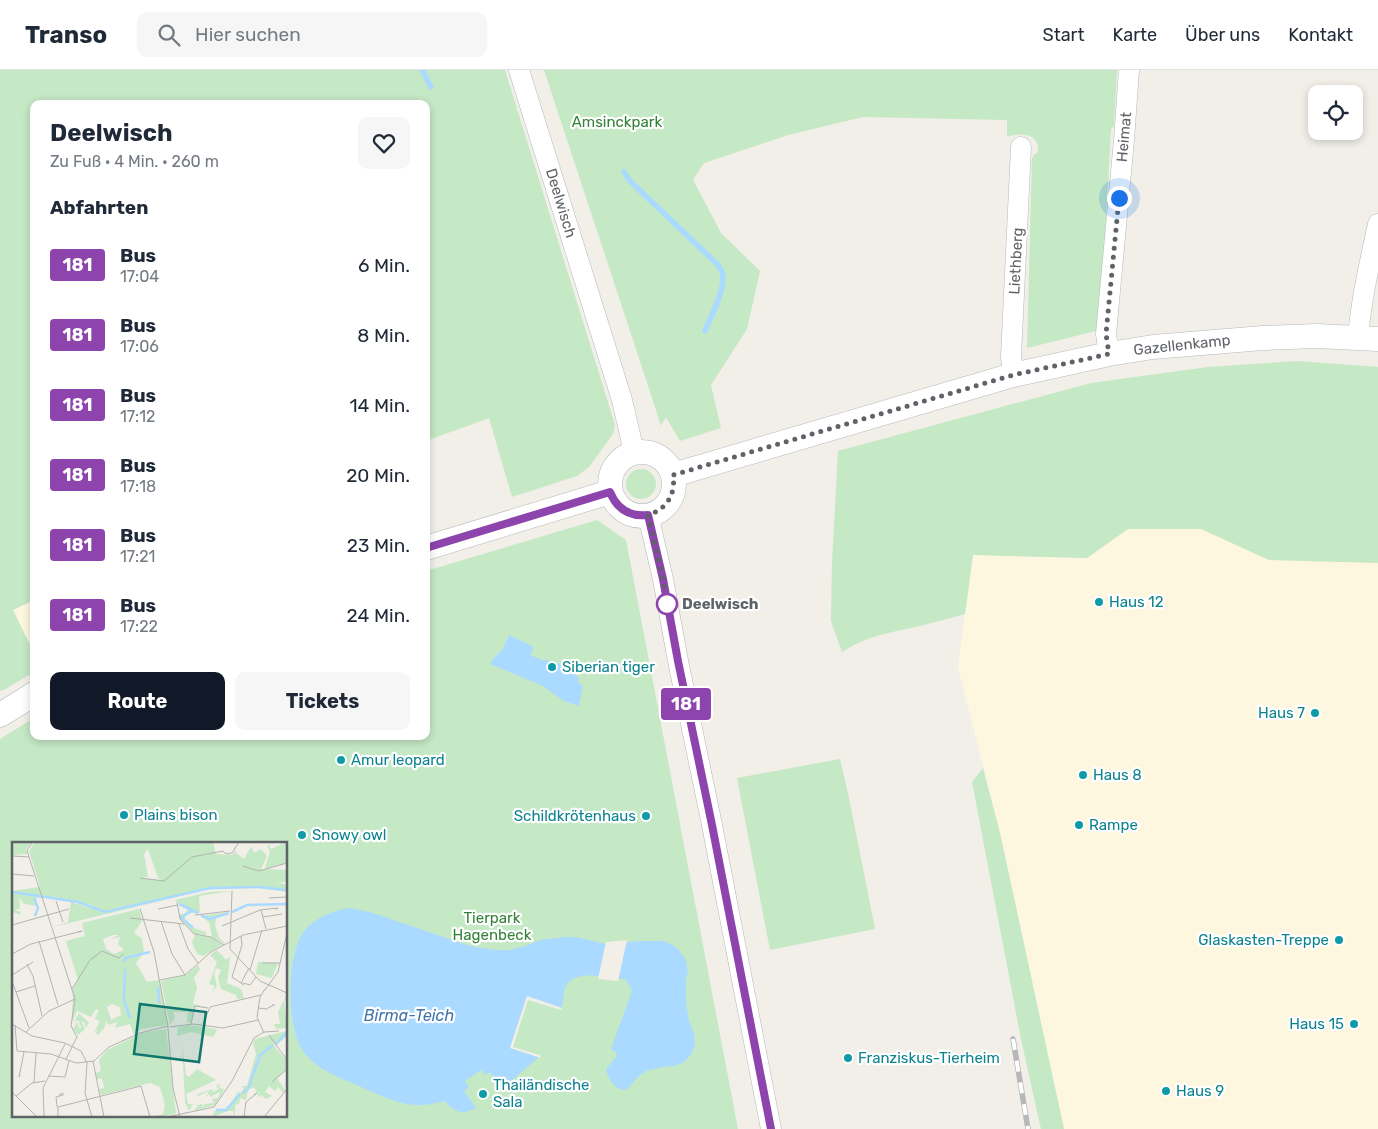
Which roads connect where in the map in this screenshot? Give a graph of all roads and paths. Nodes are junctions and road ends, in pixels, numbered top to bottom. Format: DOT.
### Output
graph roads {
  1 [pos="519,70"];
  2 [pos="1129,70"];
  3 [pos="1021,147"];
  4 [pos="1378,224"];
  5 [pos="1368,338"];
  6 [pos="1109,354"];
  7 [pos="1013,375"];
  8 [pos="634,452"];
  9 [pos="673,475"];
  10 [pos="610,492"];
  11 [pos="648,515"];
  12 [pos="430,547"];
  13 [pos="30,697"];
  14 [pos="0,716"];
  15 [pos="771,1129"];
  1 -- 8 [label="street, Deelwisch"];
  2 -- 6 [label="street, Heimat"];
  3 -- 7 [label="street, Liethberg"];
  4 -- 5 [label="street"];
  5 -- 6 [label="street, Gazellenkamp"];
  6 -- 7 [label="street, Gazellenkamp"];
  7 -- 9 [label="street, Gazellenkamp"];
  8 -- 9 [label="street"];
  8 -- 10 [label="street"];
  9 -- 11 [label="street"];
  10 -- 11 [label="street"];
  10 -- 12 [label="street"];
  11 -- 15 [label="street"];
  13 -- 14 [label="street"];
}
